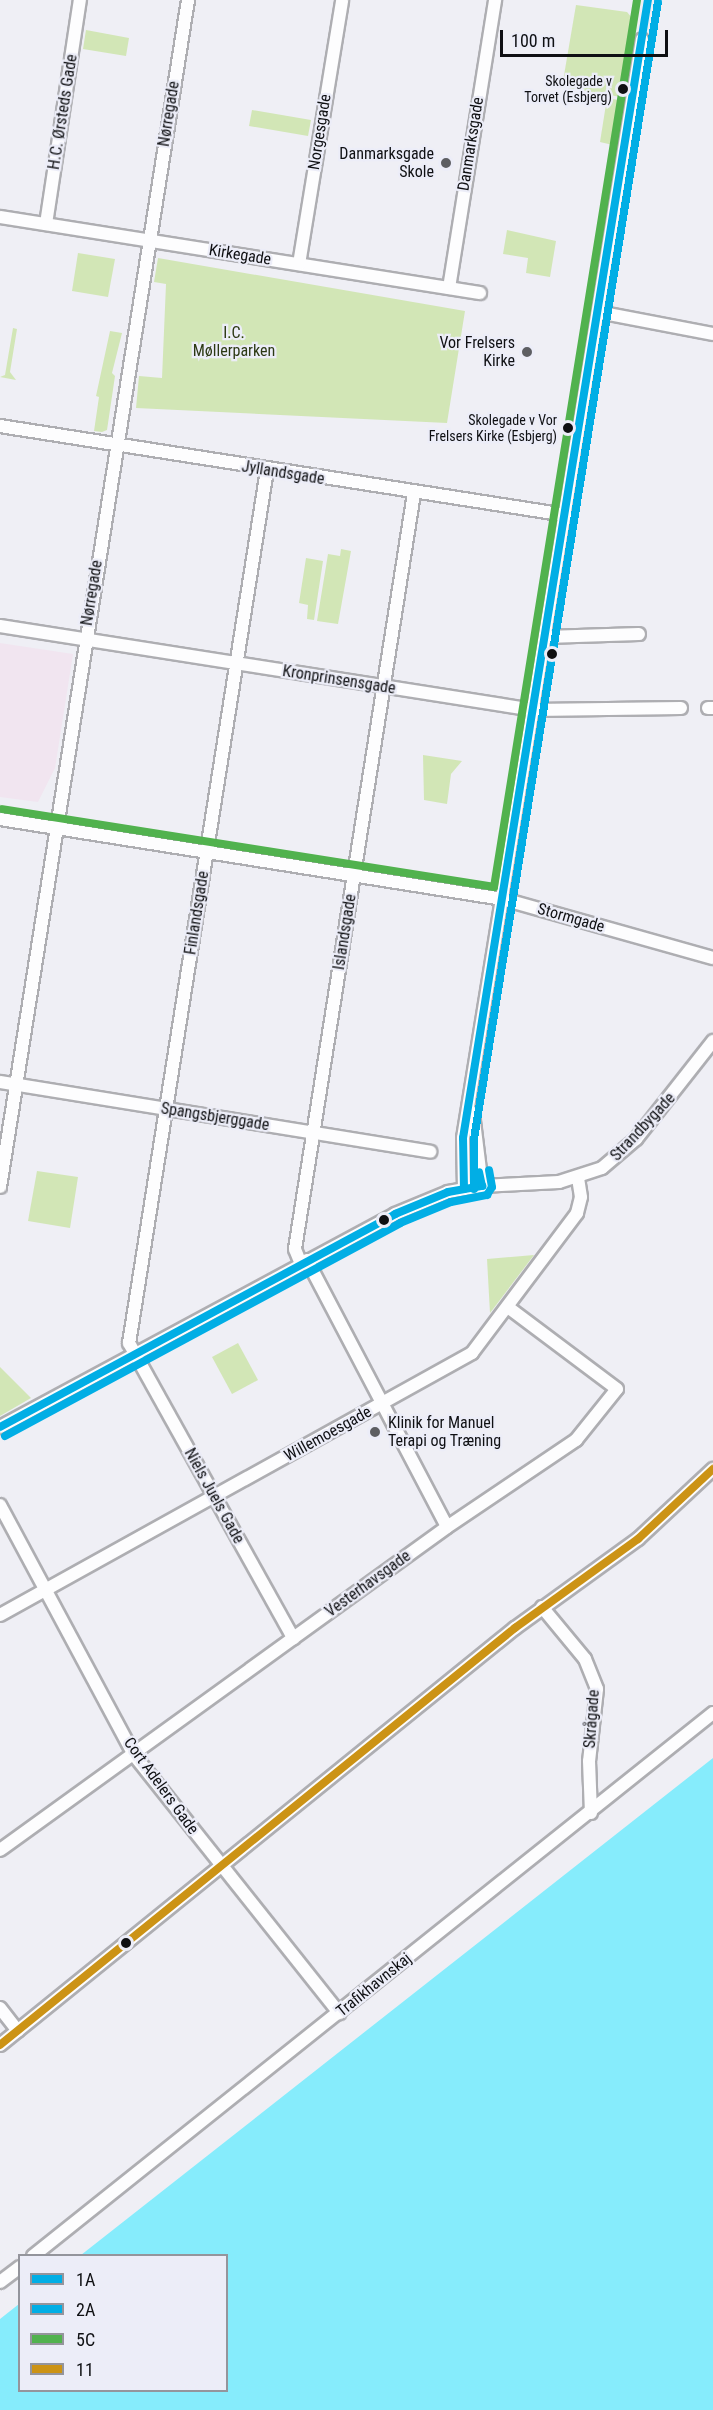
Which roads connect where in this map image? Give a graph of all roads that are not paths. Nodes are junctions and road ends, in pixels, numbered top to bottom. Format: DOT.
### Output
graph roads {
  1 [pos="80,0"];
  2 [pos="188,0"];
  3 [pos="342,0"];
  4 [pos="495,0"];
  5 [pos="642,39"];
  6 [pos="0,217"];
  7 [pos="46,224"];
  8 [pos="149,241"];
  9 [pos="299,264"];
  10 [pos="449,288"];
  11 [pos="480,293"];
  12 [pos="598,312"];
  13 [pos="713,334"];
  14 [pos="0,426"];
  15 [pos="116,446"];
  16 [pos="267,470"];
  17 [pos="414,493"];
  18 [pos="566,515"];
  19 [pos="0,626"];
  20 [pos="639,634"];
  21 [pos="546,637"];
  22 [pos="85,640"];
  23 [pos="236,664"];
  24 [pos="384,687"];
  25 [pos="681,708"];
  26 [pos="534,710"];
  27 [pos="0,819"];
  28 [pos="55,827"];
  29 [pos="207,851"];
  30 [pos="354,873"];
  31 [pos="503,899"];
  32 [pos="713,958"];
  33 [pos="713,1041"];
  34 [pos="0,1082"];
  35 [pos="17,1085"];
  36 [pos="472,1093"];
  37 [pos="165,1109"];
  38 [pos="314,1134"];
  39 [pos="430,1152"];
  40 [pos="578,1179"];
  41 [pos="482,1186"];
  42 [pos="0,1187"];
  43 [pos="464,1189"];
  44 [pos="304,1262"];
  45 [pos="509,1308"];
  46 [pos="133,1355"];
  47 [pos="381,1405"];
  48 [pos="0,1427"];
  49 [pos="713,1469"];
  50 [pos="214,1496"];
  51 [pos="0,1505"];
  52 [pos="447,1527"];
  53 [pos="48,1590"];
  54 [pos="542,1607"];
  55 [pos="0,1615"];
  56 [pos="293,1638"];
  57 [pos="713,1713"];
  58 [pos="134,1755"];
  59 [pos="591,1813"];
  60 [pos="0,1850"];
  61 [pos="220,1867"];
  62 [pos="0,2008"];
  63 [pos="339,2013"];
  64 [pos="18,2031"];
  65 [pos="0,2045"];
  66 [pos="36,2254"];
  67 [pos="18,2268"];
  68 [pos="0,2282"];
  1 -- 7 [label="street, H.C. Ørsteds Gade"];
  2 -- 8 [label="street, Nørregade"];
  3 -- 9 [label="street, Norgesgade"];
  4 -- 10 [label="street, Danmarksgade"];
  5 -- 12 [label="street"];
  6 -- 7 [label="street, Kirkegade"];
  7 -- 8 [label="street, Kirkegade"];
  8 -- 9 [label="street, Kirkegade"];
  8 -- 15 [label="street, Nørregade"];
  9 -- 10 [label="street, Kirkegade"];
  10 -- 11 [label="street, Kirkegade"];
  12 -- 13 [label="street"];
  12 -- 18 [label="street"];
  14 -- 15 [label="street, Jyllandsgade"];
  15 -- 16 [label="street, Jyllandsgade"];
  15 -- 22 [label="street, Nørregade"];
  16 -- 17 [label="street, Jyllandsgade"];
  16 -- 23 [label="street, Finlandsgade"];
  17 -- 18 [label="street, Jyllandsgade"];
  17 -- 24 [label="street, Islandsgade"];
  18 -- 21 [label="street"];
  19 -- 22 [label="street, Kronprinsensgade"];
  20 -- 21 [label="street"];
  21 -- 26 [label="street"];
  22 -- 23 [label="street, Kronprinsensgade"];
  22 -- 28 [label="street, Nørregade"];
  23 -- 24 [label="street, Kronprinsensgade"];
  23 -- 29 [label="street, Finlandsgade"];
  24 -- 26 [label="street, Kronprinsensgade"];
  24 -- 30 [label="street, Islandsgade"];
  25 -- 26 [label="street, Kronprinsensgade"];
  26 -- 31 [label="street"];
  27 -- 28 [label="street, Stormgade"];
  28 -- 29 [label="street, Stormgade"];
  28 -- 35 [label="street, Nørregade"];
  29 -- 30 [label="street, Stormgade"];
  29 -- 37 [label="street, Finlandsgade"];
  30 -- 31 [label="street, Stormgade"];
  30 -- 38 [label="street, Islandsgade"];
  31 -- 32 [label="street, Stormgade"];
  31 -- 36 [label="street"];
  33 -- 40 [label="street, Strandbygade"];
  34 -- 35 [label="street, Spangsbjerggade"];
  35 -- 37 [label="street, Spangsbjerggade"];
  35 -- 42 [label="street, Nørregade"];
  36 -- 41 [label="street"];
  36 -- 43 [label="street"];
  37 -- 38 [label="street, Spangsbjerggade"];
  37 -- 46 [label="street, Finlandsgade"];
  38 -- 39 [label="street, Spangsbjerggade"];
  38 -- 44 [label="street, Islandsgade"];
  40 -- 41 [label="street, Strandbygade"];
  40 -- 45 [label="street, Willemoesgade"];
  41 -- 43 [label="street, Strandbygade"];
  43 -- 44 [label="street, Strandbygade"];
  44 -- 46 [label="street, Strandbygade"];
  44 -- 47 [label="street, Islandsgade"];
  45 -- 47 [label="street, Willemoesgade"];
  45 -- 52 [label="street, Vesterhavsgade"];
  46 -- 48 [label="street, Strandbygade"];
  46 -- 50 [label="street, Niels Juels Gade"];
  47 -- 50 [label="street, Willemoesgade"];
  47 -- 52 [label="street, Islandsgade"];
  49 -- 54 [label="street"];
  50 -- 53 [label="street, Willemoesgade"];
  50 -- 56 [label="street, Niels Juels Gade"];
  51 -- 53 [label="street, Cort Adelers Gade"];
  52 -- 56 [label="street, Vesterhavsgade"];
  53 -- 55 [label="street, Willemoesgade"];
  53 -- 58 [label="street, Cort Adelers Gade"];
  54 -- 59 [label="street, Skrågade"];
  54 -- 61 [label="street"];
  56 -- 58 [label="street, Vesterhavsgade"];
  57 -- 59 [label="street, Trafikhavnskaj"];
  58 -- 60 [label="street, Vesterhavsgade"];
  58 -- 61 [label="street, Cort Adelers Gade"];
  59 -- 63 [label="street, Trafikhavnskaj"];
  61 -- 63 [label="street, Cort Adelers Gade"];
  61 -- 64 [label="street"];
  62 -- 64 [label="street"];
  63 -- 66 [label="street, Trafikhavnskaj"];
  64 -- 65 [label="street"];
  67 -- 68 [label="street"];
}
